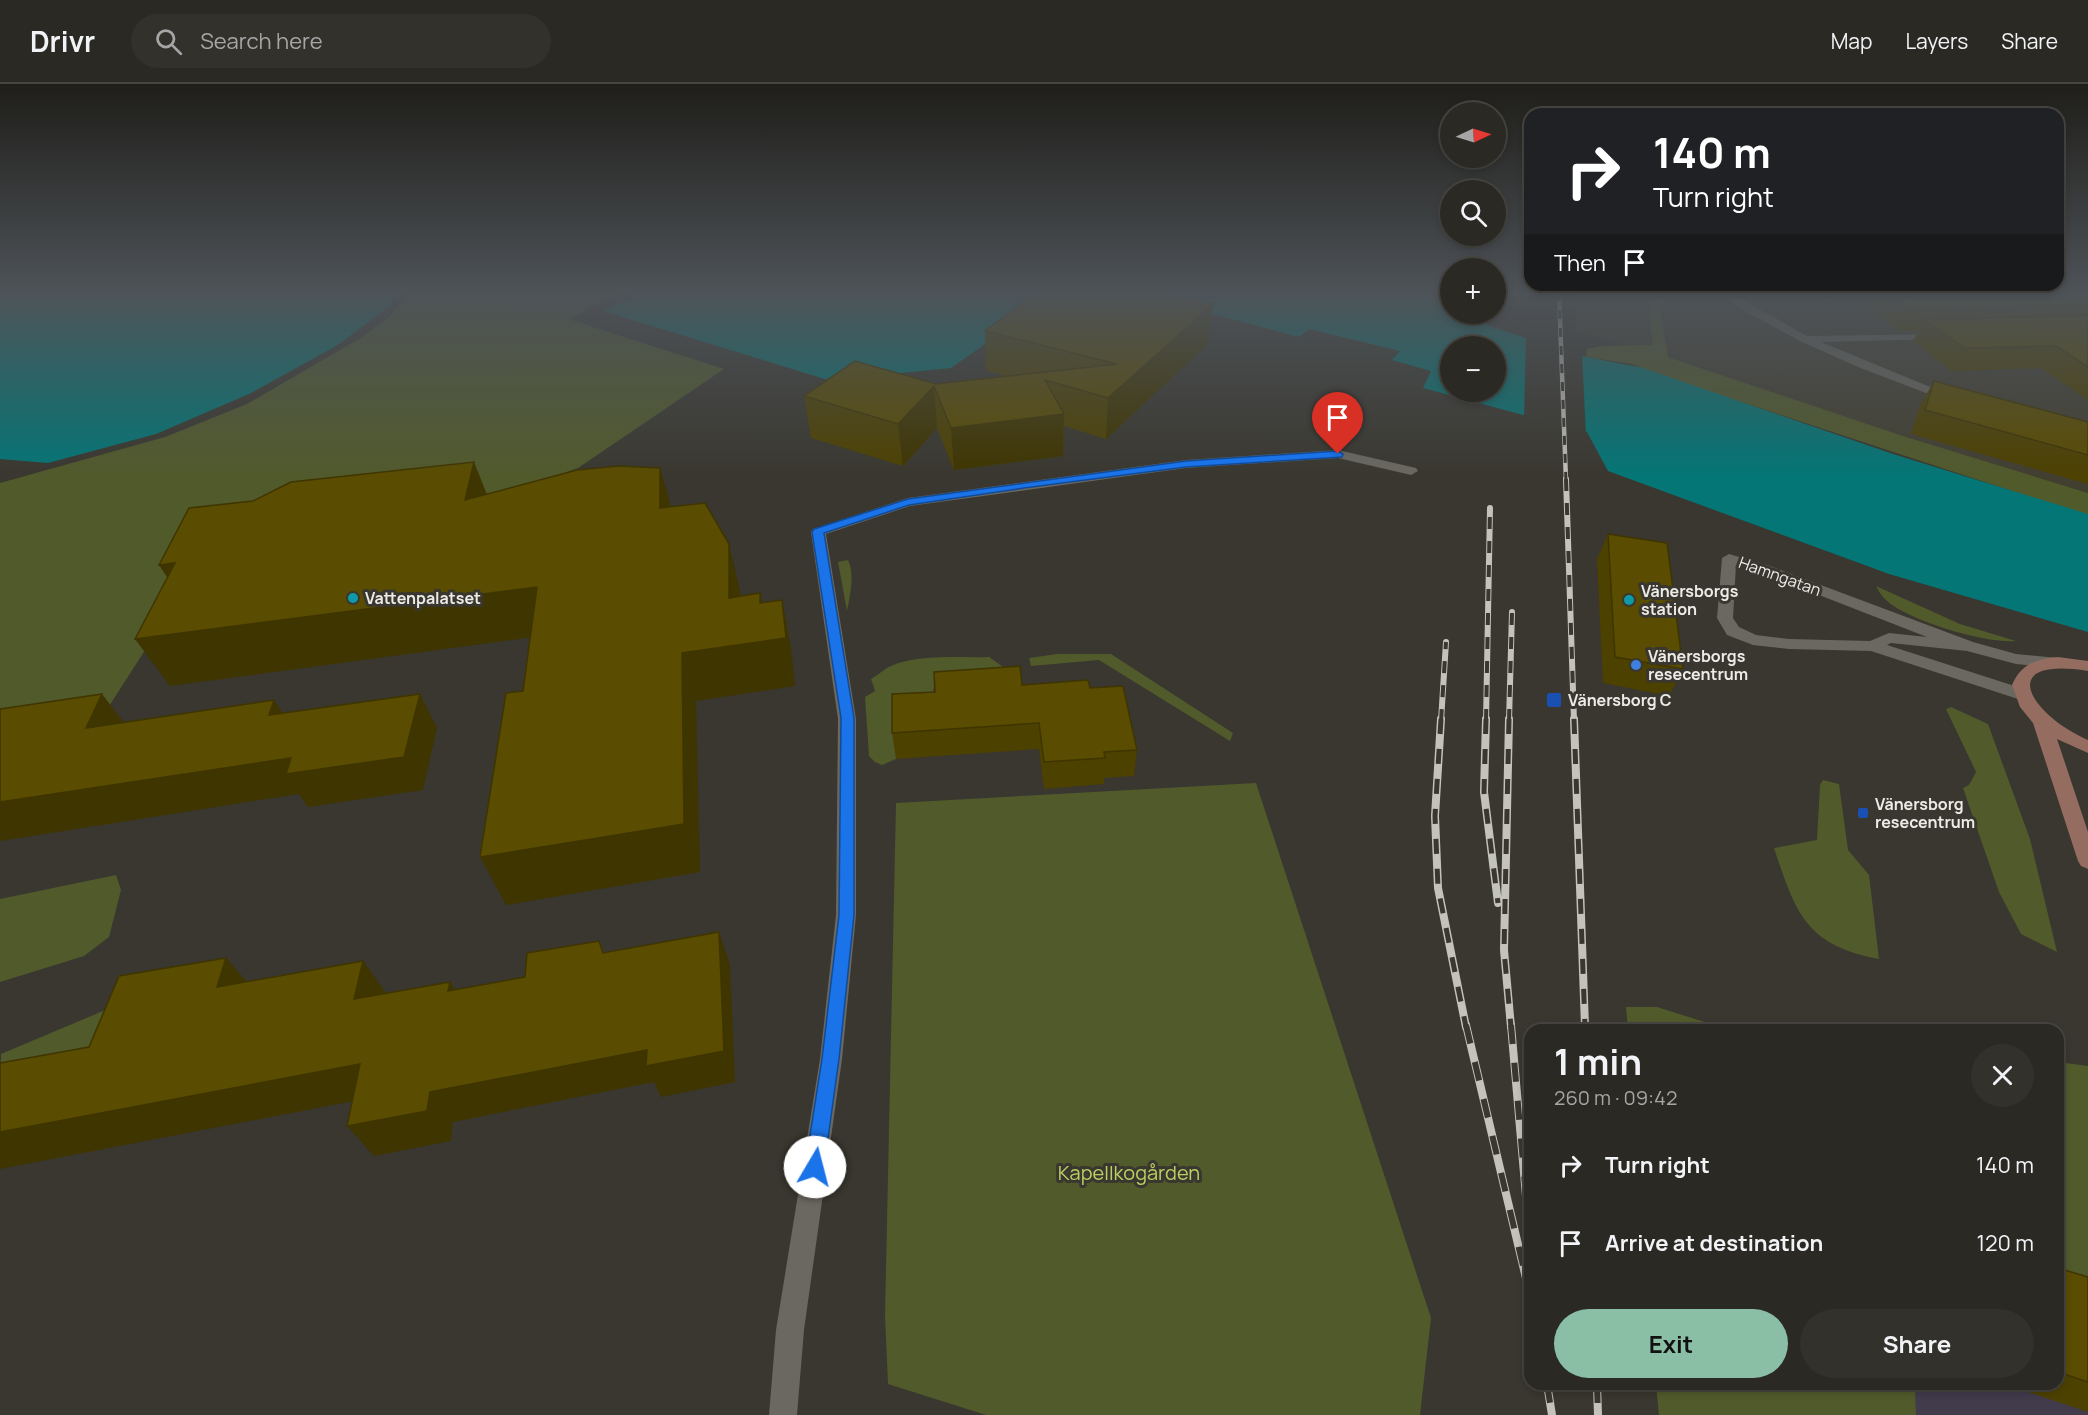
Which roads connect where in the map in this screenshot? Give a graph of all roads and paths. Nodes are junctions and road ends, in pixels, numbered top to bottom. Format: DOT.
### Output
graph roads {
  1 [pos="1835,354"];
  2 [pos="1959,401"];
  3 [pos="1411,471"];
  4 [pos="1872,646"];
  5 [pos="1967,646"];
  6 [pos="2077,663"];
  7 [pos="2021,694"];
  8 [pos="2041,719"];
  9 [pos="2088,747"];
  10 [pos="2088,861"];
  11 [pos="783,1415"];
  1 -- 2 [label="street"];
  3 -- 11 [label="street"];
  4 -- 5 [label="street, Hamngatan"];
  4 -- 5 [label="street, Hamngatan"];
  4 -- 7 [label="street, Hamngatan"];
  5 -- 6 [label="street, Hamngatan"];
  6 -- 7 [label="main road"];
  7 -- 8 [label="main road"];
  8 -- 9 [label="main road"];
  8 -- 10 [label="main road"];
}
